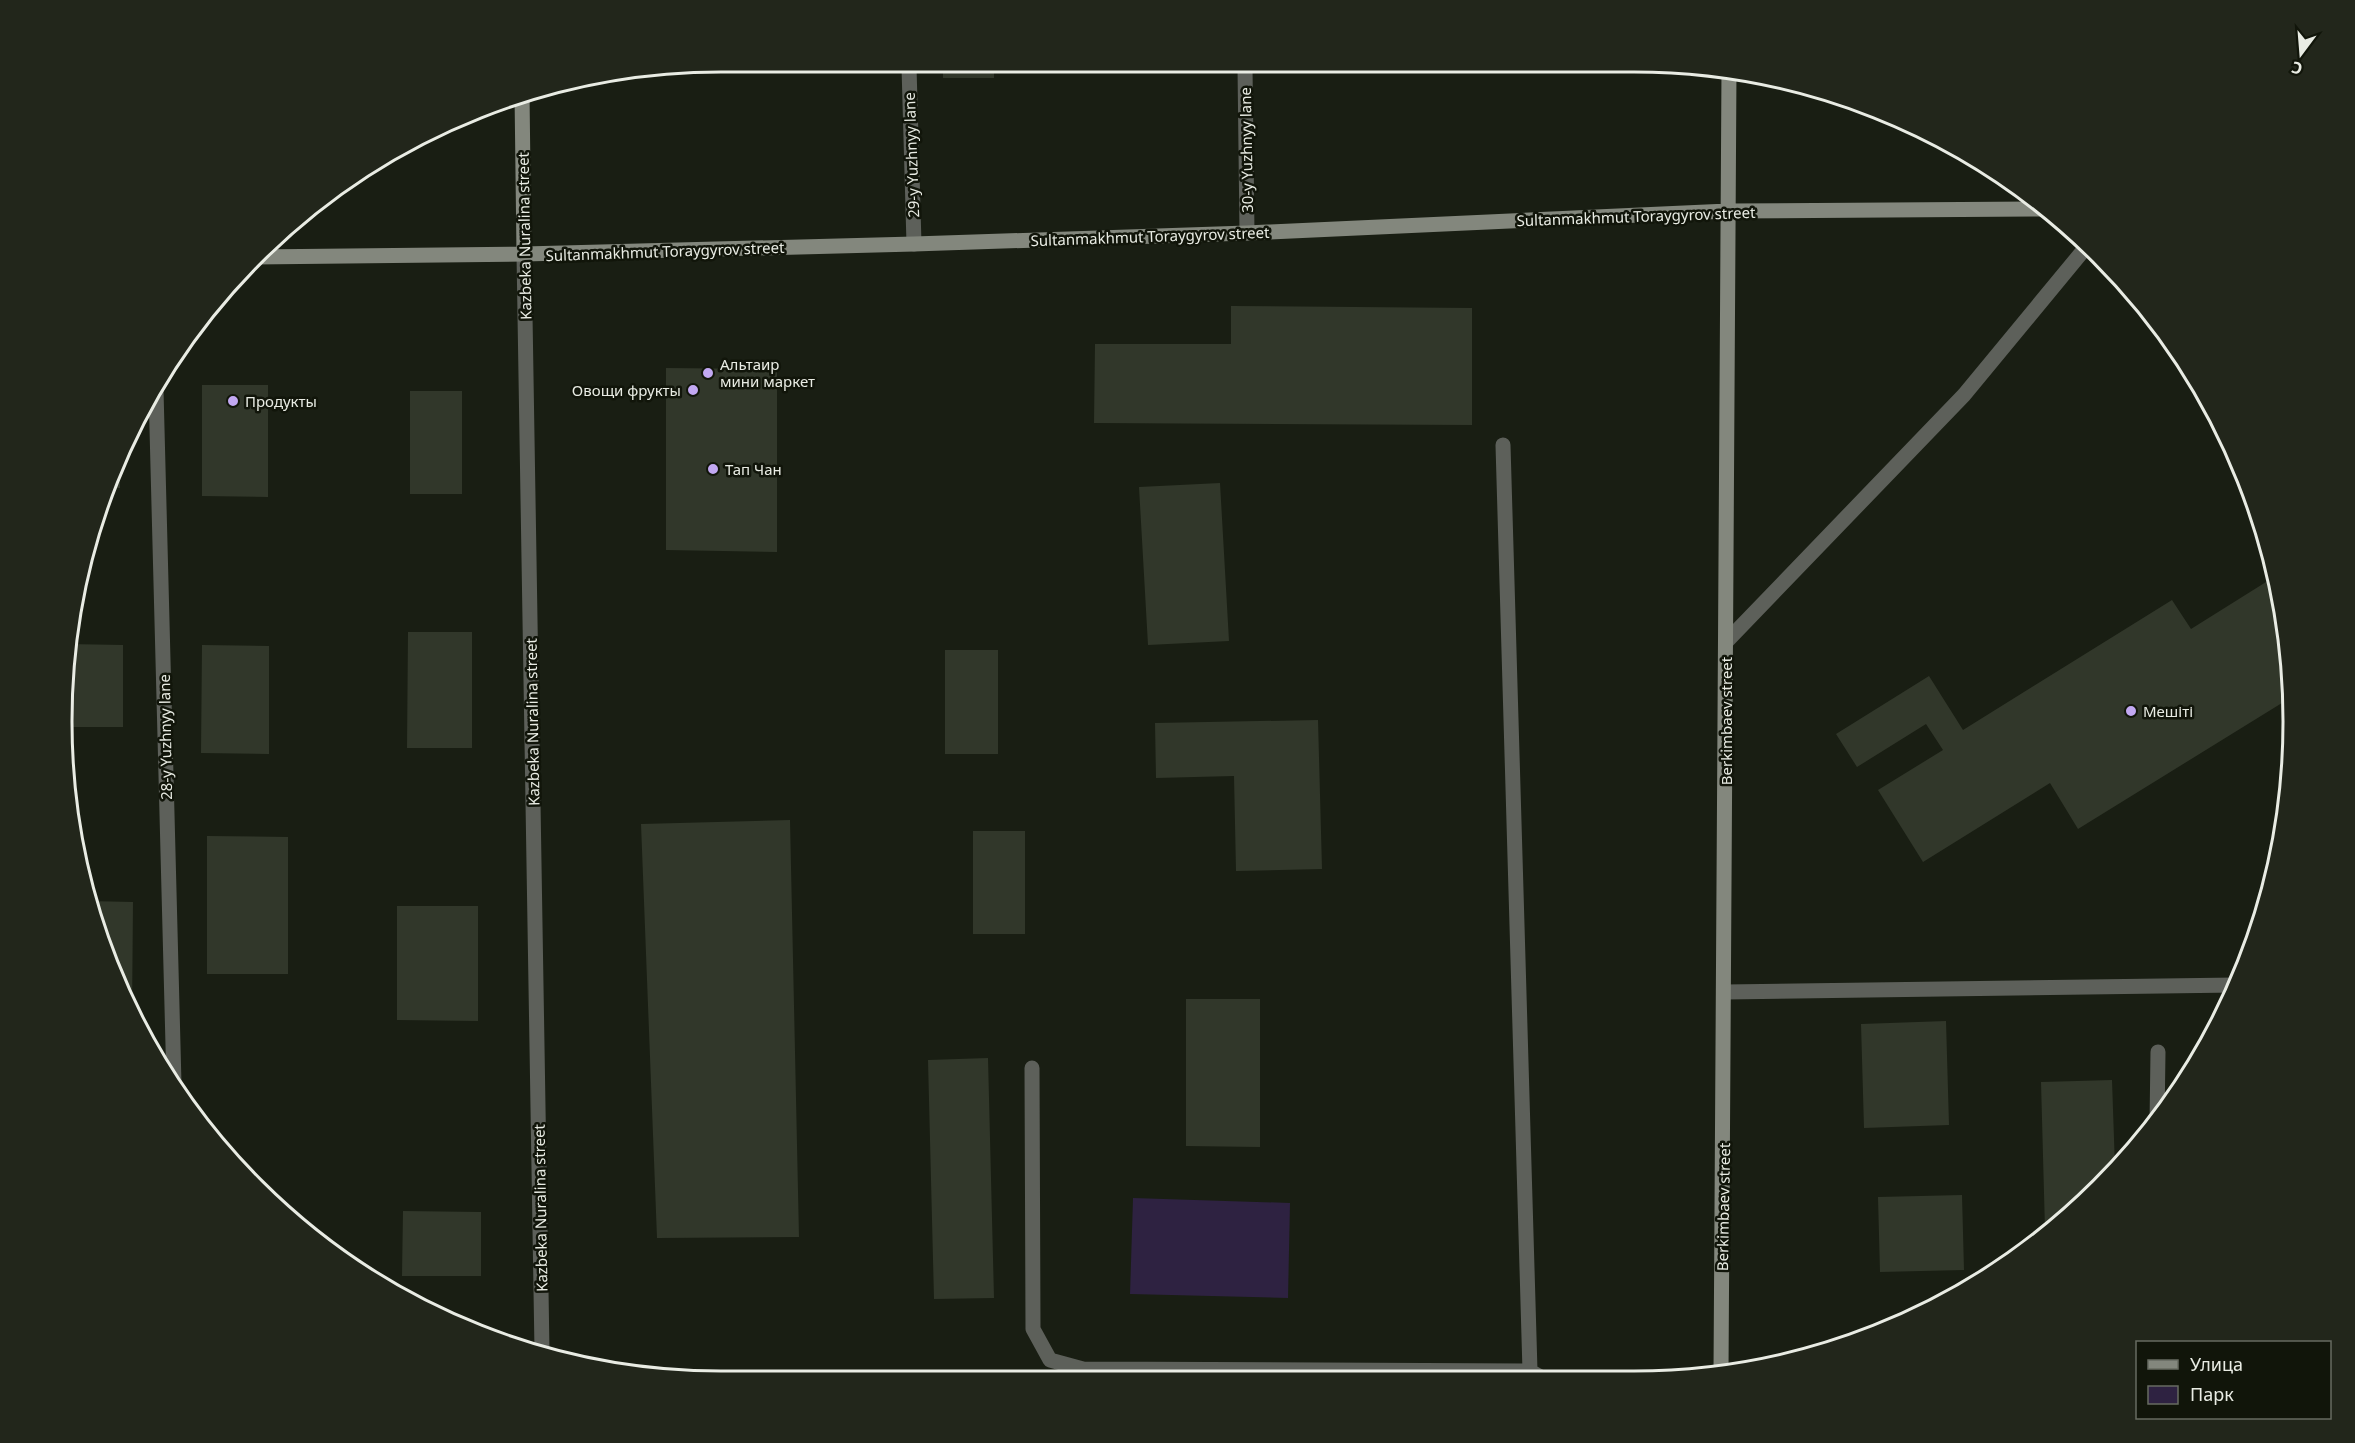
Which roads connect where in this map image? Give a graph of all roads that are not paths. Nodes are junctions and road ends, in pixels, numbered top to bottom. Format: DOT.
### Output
graph roads {
  1 [pos="909,72"];
  2 [pos="1245,72"];
  3 [pos="1729,80"];
  4 [pos="522,103"];
  5 [pos="2033,209"];
  6 [pos="1728,211"];
  7 [pos="1247,233"];
  8 [pos="914,244"];
  9 [pos="2082,252"];
  10 [pos="524,255"];
  11 [pos="267,257"];
  12 [pos="156,402"];
  13 [pos="1503,445"];
  14 [pos="1726,642"];
  15 [pos="2227,985"];
  16 [pos="1725,992"];
  17 [pos="2158,1052"];
  18 [pos="1032,1068"];
  19 [pos="174,1070"];
  20 [pos="2157,1105"];
  21 [pos="542,1346"];
  22 [pos="1721,1365"];
  23 [pos="1530,1371"];
  1 -- 8 [label="street, 29-y Yuzhnyy lane"];
  2 -- 7 [label="street, 30-y Yuzhnyy lane"];
  3 -- 6 [label="main road, Berkimbaev street"];
  4 -- 10 [label="main road, Kazbeka Nuralina street"];
  5 -- 6 [label="main road, Sultanmakhmut Toraygyrov street"];
  6 -- 7 [label="main road, Sultanmakhmut Toraygyrov street"];
  6 -- 14 [label="main road, Berkimbaev street"];
  7 -- 8 [label="main road, Sultanmakhmut Toraygyrov street"];
  8 -- 10 [label="main road, Sultanmakhmut Toraygyrov street"];
  9 -- 14 [label="street"];
  10 -- 11 [label="main road, Sultanmakhmut Toraygyrov street"];
  10 -- 21 [label="street, Kazbeka Nuralina street"];
  12 -- 19 [label="street, 28-y Yuzhnyy lane"];
  13 -- 23 [label="street"];
  14 -- 16 [label="main road, Berkimbaev street"];
  15 -- 16 [label="street"];
  16 -- 22 [label="main road, Berkimbaev street"];
  17 -- 20 [label="street"];
  18 -- 23 [label="street"];
}
